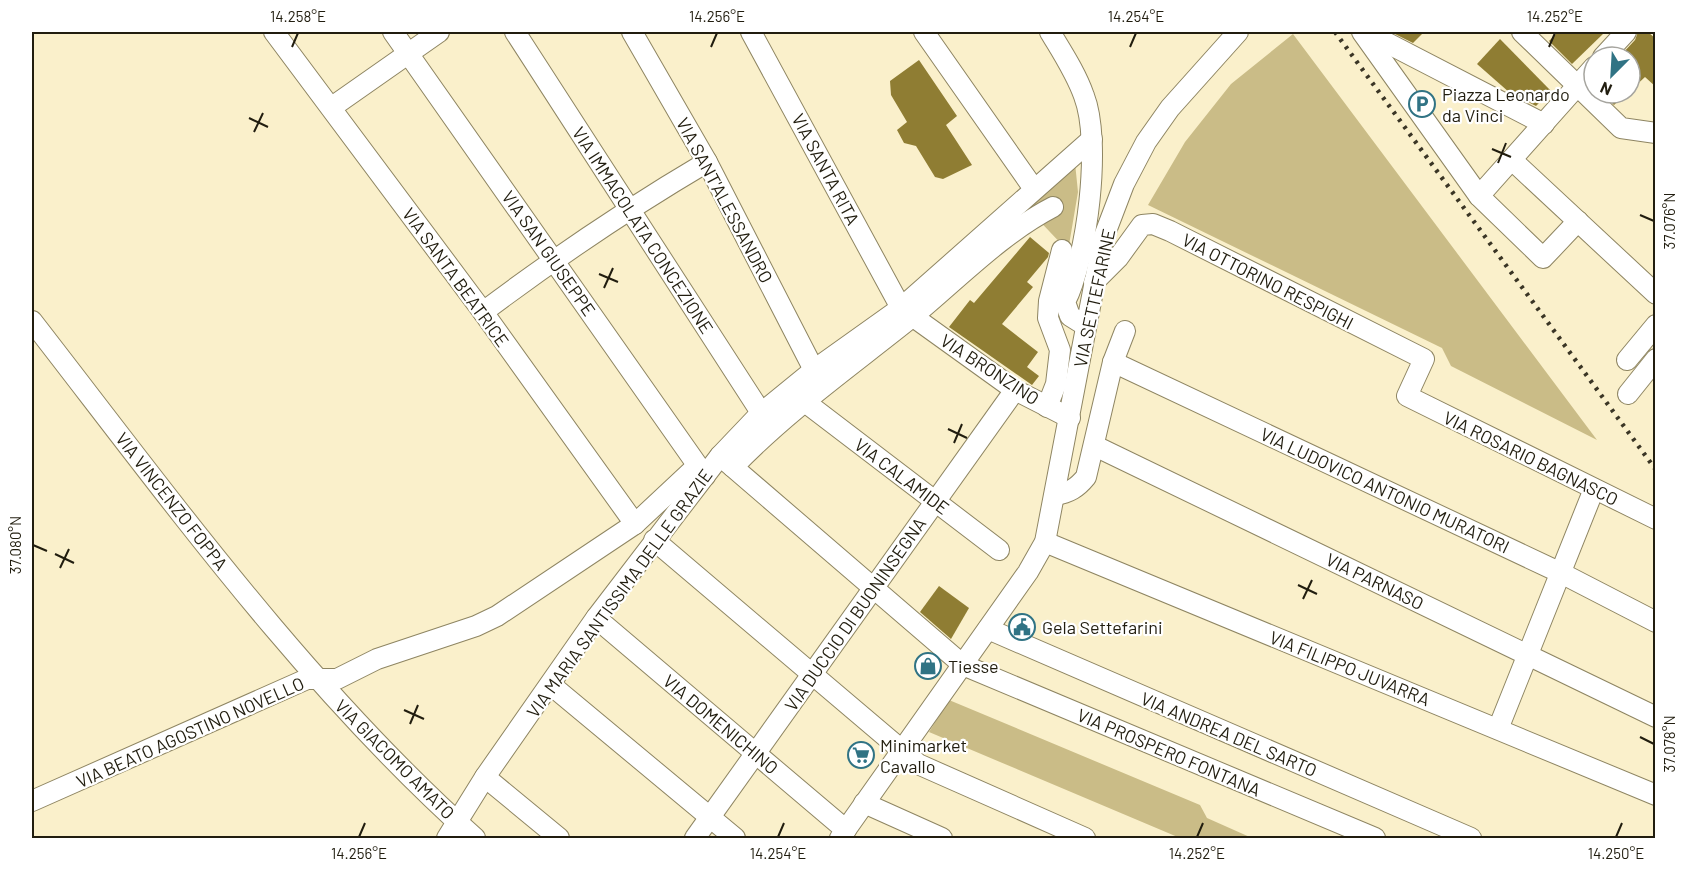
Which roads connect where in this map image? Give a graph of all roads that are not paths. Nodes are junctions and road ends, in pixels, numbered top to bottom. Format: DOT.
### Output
graph roads {
  1 [pos="274,32"];
  2 [pos="393,32"];
  3 [pos="439,32"];
  4 [pos="515,32"];
  5 [pos="632,32"];
  6 [pos="751,32"];
  7 [pos="924,32"];
  8 [pos="1050,32"];
  9 [pos="1238,32"];
  10 [pos="1364,32"];
  11 [pos="1522,32"];
  12 [pos="1626,32"];
  13 [pos="1614,45"];
  14 [pos="408,53"];
  15 [pos="1582,80"];
  16 [pos="1577,85"];
  17 [pos="332,107"];
  18 [pos="1544,124"];
  19 [pos="1656,133"];
  20 [pos="1092,139"];
  21 [pos="1512,160"];
  22 [pos="707,162"];
  23 [pos="1034,189"];
  24 [pos="1479,196"];
  25 [pos="1053,207"];
  26 [pos="630,208"];
  27 [pos="1578,221"];
  28 [pos="1062,250"];
  29 [pos="554,259"];
  30 [pos="1094,282"];
  31 [pos="1656,294"];
  32 [pos="483,312"];
  33 [pos="906,312"];
  34 [pos="32,321"];
  35 [pos="1656,325"];
  36 [pos="1086,326"];
  37 [pos="1125,331"];
  38 [pos="1656,359"];
  39 [pos="1627,360"];
  40 [pos="1113,362"];
  41 [pos="814,370"];
  42 [pos="1014,390"];
  43 [pos="1628,394"];
  44 [pos="1407,396"];
  45 [pos="805,402"];
  46 [pos="1047,407"];
  47 [pos="1070,418"];
  48 [pos="765,421"];
  49 [pos="1095,446"];
  50 [pos="726,462"];
  51 [pos="701,471"];
  52 [pos="1594,489"];
  53 [pos="1055,495"];
  54 [pos="935,501"];
  55 [pos="1656,519"];
  56 [pos="635,524"];
  57 [pos="654,540"];
  58 [pos="1045,542"];
  59 [pos="999,550"];
  60 [pos="1561,573"];
  61 [pos="873,589"];
  62 [pos="596,618"];
  63 [pos="1656,622"];
  64 [pos="988,629"];
  65 [pos="1528,654"];
  66 [pos="963,665"];
  67 [pos="812,675"];
  68 [pos="316,679"];
  69 [pos="551,685"];
  70 [pos="1656,717"];
  71 [pos="1498,729"];
  72 [pos="901,751"];
  73 [pos="756,754"];
  74 [pos="485,777"];
  75 [pos="1656,795"];
  76 [pos="32,801"];
  77 [pos="864,803"];
  78 [pos="710,818"];
  79 [pos="452,830"];
  80 [pos="843,834"];
  81 [pos="475,838"];
  82 [pos="559,838"];
  83 [pos="695,838"];
  84 [pos="735,838"];
  85 [pos="942,838"];
  86 [pos="1085,838"];
  87 [pos="1375,838"];
  88 [pos="1471,838"];
  1 -- 17 [label="street, VIA SANTA BEATRICE"];
  2 -- 14 [label="street, VIA SAN GIUSEPPE"];
  3 -- 14 [label="street"];
  4 -- 26 [label="street, VIA IMMACOLATA CONCEZIONE"];
  5 -- 22 [label="street, VIA SANT'ALESSANDRO"];
  6 -- 33 [label="street, VIA SANTA RITA"];
  7 -- 23 [label="street"];
  8 -- 20 [label="street"];
  9 -- 30 [label="street, VIA SETTEFARINE"];
  10 -- 18 [label="street"];
  10 -- 24 [label="street"];
  11 -- 16 [label="street"];
  12 -- 13 [label="street"];
  14 -- 17 [label="street"];
  14 -- 29 [label="street, VIA SAN GIUSEPPE"];
  15 -- 16 [label="street"];
  16 -- 18 [label="street"];
  16 -- 19 [label="street"];
  17 -- 32 [label="street, VIA SANTA BEATRICE"];
  18 -- 21 [label="street"];
  20 -- 23 [label="street, VIA MARIA SANTISSIMA DELLE GRAZIE"];
  20 -- 36 [label="street"];
  21 -- 24 [label="street"];
  21 -- 27 [label="street"];
  22 -- 26 [label="street"];
  22 -- 41 [label="street, VIA SANT'ALESSANDRO"];
  23 -- 33 [label="street, VIA MARIA SANTISSIMA DELLE GRAZIE"];
  24 -- 27 [label="street"];
  25 -- 33 [label="street"];
  26 -- 29 [label="street"];
  26 -- 48 [label="street, VIA IMMACOLATA CONCEZIONE"];
  27 -- 31 [label="street"];
  28 -- 46 [label="street"];
  29 -- 32 [label="street"];
  29 -- 51 [label="street, VIA SAN GIUSEPPE"];
  30 -- 36 [label="street, VIA SETTEFARINE"];
  30 -- 44 [label="street, VIA OTTORINO RESPIGHI"];
  32 -- 56 [label="street, VIA SANTA BEATRICE"];
  33 -- 41 [label="street, VIA MARIA SANTISSIMA DELLE GRAZIE"];
  33 -- 42 [label="street, VIA BRONZINO"];
  33 -- 45 [label="street, VIA MARIA SANTISSIMA DELLE GRAZIE"];
  34 -- 68 [label="street, VIA VINCENZO FOPPA"];
  35 -- 39 [label="street"];
  36 -- 47 [label="street, VIA SETTEFARINE"];
  37 -- 40 [label="street, VIA SETTEFARINE"];
  38 -- 43 [label="street"];
  40 -- 49 [label="street, VIA SETTEFARINE"];
  40 -- 60 [label="street, VIA LUDOVICO ANTONIO MURATORI"];
  41 -- 48 [label="street, VIA MARIA SANTISSIMA DELLE GRAZIE"];
  42 -- 46 [label="street, VIA BRONZINO"];
  42 -- 54 [label="street, VIA DUCCIO DI BUONINSEGNA"];
  44 -- 52 [label="street, VIA ROSARIO BAGNASCO"];
  45 -- 48 [label="street, VIA MARIA SANTISSIMA DELLE GRAZIE"];
  45 -- 54 [label="street, VIA CALAMIDE"];
  46 -- 47 [label="street, VIA BRONZINO"];
  47 -- 53 [label="street, VIA SETTEFARINE"];
  48 -- 50 [label="street, VIA MARIA SANTISSIMA DELLE GRAZIE"];
  49 -- 53 [label="street, VIA SETTEFARINE"];
  49 -- 65 [label="street, VIA PARNASO"];
  50 -- 51 [label="street, VIA MARIA SANTISSIMA DELLE GRAZIE"];
  50 -- 61 [label="street, VIA PROSPERO FONTANA"];
  51 -- 56 [label="street, VIA MARIA SANTISSIMA DELLE GRAZIE"];
  51 -- 57 [label="street, VIA MARIA SANTISSIMA DELLE GRAZIE"];
  52 -- 55 [label="street, VIA ROSARIO BAGNASCO"];
  52 -- 60 [label="street"];
  53 -- 58 [label="street, VIA SETTEFARINE"];
  54 -- 59 [label="street, VIA CALAMIDE"];
  54 -- 61 [label="street, VIA DUCCIO DI BUONINSEGNA"];
  56 -- 68 [label="street, VIA BEATO AGOSTINO NOVELLO"];
  57 -- 62 [label="street, VIA MARIA SANTISSIMA DELLE GRAZIE"];
  57 -- 67 [label="street"];
  58 -- 64 [label="street, VIA SETTEFARINE"];
  58 -- 71 [label="street, VIA FILIPPO JUVARRA"];
  60 -- 63 [label="street, VIA LUDOVICO ANTONIO MURATORI"];
  60 -- 65 [label="street"];
  61 -- 66 [label="street, VIA PROSPERO FONTANA"];
  61 -- 67 [label="street, VIA DUCCIO DI BUONINSEGNA"];
  62 -- 69 [label="street, VIA MARIA SANTISSIMA DELLE GRAZIE"];
  62 -- 73 [label="street, VIA DOMENICHINO"];
  64 -- 66 [label="street, VIA SETTEFARINE"];
  64 -- 88 [label="street, VIA ANDREA DEL SARTO"];
  65 -- 70 [label="street, VIA PARNASO"];
  65 -- 71 [label="street"];
  66 -- 72 [label="street, VIA SETTEFARINE"];
  66 -- 87 [label="street, VIA PROSPERO FONTANA"];
  67 -- 72 [label="street"];
  67 -- 73 [label="street, VIA DUCCIO DI BUONINSEGNA"];
  68 -- 76 [label="street, VIA BEATO AGOSTINO NOVELLO"];
  68 -- 79 [label="street, VIA GIACOMO AMATO"];
  69 -- 74 [label="street, VIA MARIA SANTISSIMA DELLE GRAZIE"];
  69 -- 78 [label="street"];
  71 -- 75 [label="street, VIA FILIPPO JUVARRA"];
  72 -- 77 [label="street, VIA SETTEFARINE"];
  72 -- 86 [label="street"];
  73 -- 78 [label="street, VIA DUCCIO DI BUONINSEGNA"];
  73 -- 80 [label="street, VIA DOMENICHINO"];
  74 -- 79 [label="street, VIA MARIA SANTISSIMA DELLE GRAZIE"];
  74 -- 82 [label="street"];
  77 -- 80 [label="street, VIA SETTEFARINE"];
  77 -- 85 [label="street"];
  78 -- 83 [label="street, VIA DUCCIO DI BUONINSEGNA"];
  78 -- 84 [label="street"];
  79 -- 81 [label="street, VIA GIACOMO AMATO"];
}
